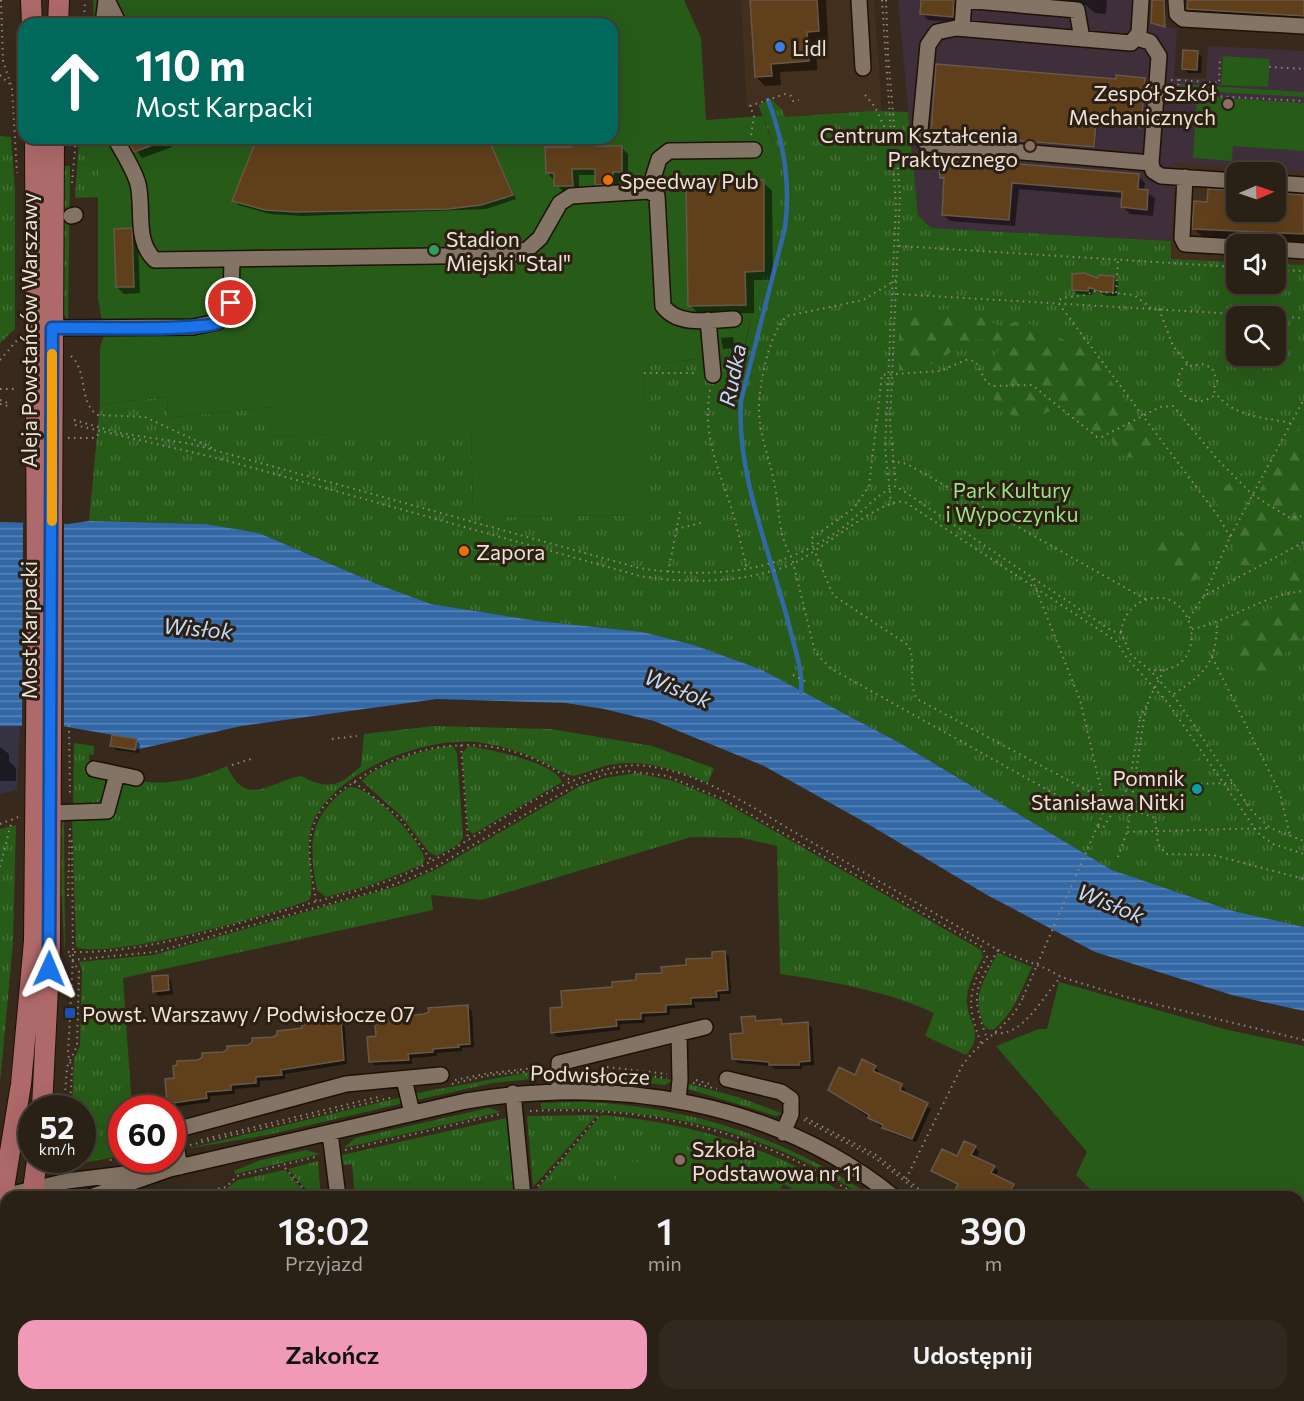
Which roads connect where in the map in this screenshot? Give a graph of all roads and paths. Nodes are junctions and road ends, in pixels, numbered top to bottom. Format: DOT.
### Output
graph roads {
  1 [pos="1,0"];
  2 [pos="31,0"];
  3 [pos="59,0"];
  4 [pos="85,0"];
  5 [pos="107,0"];
  6 [pos="859,0"];
  7 [pos="884,0"];
  8 [pos="1141,0"];
  9 [pos="1176,0"];
  10 [pos="32,18"];
  11 [pos="58,18"];
  12 [pos="84,18"];
  13 [pos="104,18"];
  14 [pos="116,18"];
  15 [pos="1304,26"];
  16 [pos="962,28"];
  17 [pos="1137,38"];
  18 [pos="1082,39"];
  19 [pos="1220,57"];
  20 [pos="1269,67"];
  21 [pos="863,68"];
  22 [pos="1304,69"];
  23 [pos="0,75"];
  24 [pos="1157,79"];
  25 [pos="1179,80"];
  26 [pos="11,86"];
  27 [pos="865,95"];
  28 [pos="799,100"];
  29 [pos="1304,101"];
  30 [pos="891,142"];
  31 [pos="36,144"];
  32 [pos="54,144"];
  33 [pos="118,144"];
  34 [pos="752,150"];
  35 [pos="896,150"];
  36 [pos="1152,163"];
  37 [pos="1185,177"];
  38 [pos="1226,179"];
  39 [pos="18,180"];
  40 [pos="1286,184"];
  41 [pos="1304,185"];
  42 [pos="649,191"];
  43 [pos="899,246"];
  44 [pos="1226,246"];
  45 [pos="1286,249"];
  46 [pos="1304,250"];
  47 [pos="232,258"];
  48 [pos="1118,260"];
  49 [pos="1226,266"];
  50 [pos="1286,270"];
  51 [pos="1304,271"];
  52 [pos="896,280"];
  53 [pos="892,282"];
  54 [pos="896,294"];
  55 [pos="1116,294"];
  56 [pos="1059,304"];
  57 [pos="1151,309"];
  58 [pos="1159,309"];
  59 [pos="1304,318"];
  60 [pos="734,319"];
  61 [pos="708,320"];
  62 [pos="52,328"];
  63 [pos="19,348"];
  64 [pos="71,356"];
  65 [pos="0,360"];
  66 [pos="1187,364"];
  67 [pos="644,373"];
  68 [pos="890,374"];
  69 [pos="713,375"];
  70 [pos="20,379"];
  71 [pos="0,389"];
  72 [pos="1216,394"];
  73 [pos="1304,399"];
  74 [pos="0,402"];
  75 [pos="8,404"];
  76 [pos="1143,416"];
  77 [pos="74,420"];
  78 [pos="1291,423"];
  79 [pos="75,425"];
  80 [pos="102,428"];
  81 [pos="100,433"];
  82 [pos="69,438"];
  83 [pos="214,451"];
  84 [pos="221,459"];
  85 [pos="892,461"];
  86 [pos="896,486"];
  87 [pos="889,489"];
  88 [pos="1253,495"];
  89 [pos="891,502"];
  90 [pos="680,512"];
  91 [pos="1304,516"];
  92 [pos="44,522"];
  93 [pos="705,522"];
  94 [pos="676,529"];
  95 [pos="1230,537"];
  96 [pos="1304,542"];
  97 [pos="813,547"];
  98 [pos="815,552"];
  99 [pos="792,558"];
  100 [pos="793,563"];
  101 [pos="747,569"];
  102 [pos="668,572"];
  103 [pos="1031,578"];
  104 [pos="1035,588"];
  105 [pos="1304,591"];
  106 [pos="1204,596"];
  107 [pos="1147,600"];
  108 [pos="1189,618"];
  109 [pos="1217,623"];
  110 [pos="1192,629"];
  111 [pos="1121,633"];
  112 [pos="1212,657"];
  113 [pos="1150,670"];
  114 [pos="1164,670"];
  115 [pos="793,675"];
  116 [pos="1159,679"];
  117 [pos="809,683"];
  118 [pos="1155,688"];
  119 [pos="1173,695"];
  120 [pos="1149,699"];
  121 [pos="357,736"];
  122 [pos="52,739"];
  123 [pos="332,739"];
  124 [pos="461,745"];
  125 [pos="251,759"];
  126 [pos="232,765"];
  127 [pos="94,769"];
  128 [pos="117,774"];
  129 [pos="136,778"];
  130 [pos="570,780"];
  131 [pos="354,782"];
  132 [pos="1222,783"];
  133 [pos="1233,783"];
  134 [pos="1197,796"];
  135 [pos="1106,802"];
  136 [pos="1130,810"];
  137 [pos="39,816"];
  138 [pos="0,824"];
  139 [pos="1098,826"];
  140 [pos="1255,828"];
  141 [pos="1270,828"];
  142 [pos="1127,832"];
  143 [pos="1157,832"];
  144 [pos="1290,836"];
  145 [pos="69,837"];
  146 [pos="468,841"];
  147 [pos="1304,841"];
  148 [pos="1304,854"];
  149 [pos="1118,857"];
  150 [pos="432,861"];
  151 [pos="0,867"];
  152 [pos="1304,879"];
  153 [pos="316,901"];
  154 [pos="998,950"];
  155 [pos="68,952"];
  156 [pos="72,952"];
  157 [pos="72,960"];
  158 [pos="1061,977"];
  159 [pos="705,1027"];
  160 [pos="994,1033"];
  161 [pos="679,1034"];
  162 [pos="987,1038"];
  163 [pos="1304,1040"];
  164 [pos="981,1042"];
  165 [pos="70,1062"];
  166 [pos="441,1074"];
  167 [pos="404,1079"];
  168 [pos="727,1079"];
  169 [pos="559,1090"];
  170 [pos="513,1093"];
  171 [pos="43,1095"];
  172 [pos="66,1095"];
  173 [pos="71,1095"];
  174 [pos="678,1100"];
  175 [pos="412,1113"];
  176 [pos="601,1113"];
  177 [pos="186,1127"];
  178 [pos="330,1133"];
  179 [pos="783,1133"];
  180 [pos="186,1166"];
  181 [pos="285,1168"];
  182 [pos="35,1173"];
  183 [pos="121,1173"];
  184 [pos="160,1173"];
  185 [pos="905,1181"];
  186 [pos="3,1191"];
  187 [pos="32,1191"];
  188 [pos="41,1191"];
  189 [pos="108,1191"];
  190 [pos="306,1191"];
  191 [pos="337,1191"];
  192 [pos="529,1191"];
  193 [pos="531,1191"];
  194 [pos="885,1191"];
  1 -- 26 [label="path"];
  2 -- 10 [label="main road"];
  3 -- 11 [label="main road"];
  4 -- 12 [label="path"];
  5 -- 13 [label="street"];
  5 -- 14 [label="street"];
  6 -- 21 [label="street"];
  7 -- 30 [label="path"];
  7 -- 35 [label="path"];
  8 -- 17 [label="street"];
  9 -- 15 [label="street"];
  16 -- 18 [label="street"];
  16 -- 18 [label="street"];
  16 -- 36 [label="street"];
  17 -- 18 [label="street"];
  17 -- 24 [label="street"];
  19 -- 25 [label="path"];
  20 -- 22 [label="path"];
  23 -- 26 [label="path"];
  24 -- 25 [label="path"];
  24 -- 36 [label="street"];
  25 -- 29 [label="path"];
  26 -- 39 [label="path"];
  27 -- 30 [label="path"];
  28 -- 34 [label="path"];
  30 -- 35 [label="path"];
  30 -- 53 [label="path"];
  31 -- 92 [label="main road, Aleja Powstańców Warszawy"];
  32 -- 62 [label="main road, Aleja Powstańców Warszawy"];
  33 -- 47 [label="street"];
  34 -- 42 [label="street"];
  35 -- 43 [label="path"];
  36 -- 37 [label="street"];
  37 -- 38 [label="street"];
  37 -- 44 [label="street"];
  40 -- 41 [label="street"];
  42 -- 47 [label="street"];
  42 -- 61 [label="street"];
  43 -- 48 [label="path"];
  43 -- 52 [label="path"];
  45 -- 46 [label="street"];
  47 -- 62 [label="street"];
  48 -- 49 [label="path"];
  48 -- 55 [label="path"];
  50 -- 51 [label="path"];
  52 -- 53 [label="path"];
  52 -- 54 [label="path"];
  53 -- 68 [label="path"];
  53 -- 99 [label="path"];
  54 -- 56 [label="path"];
  54 -- 68 [label="path"];
  55 -- 56 [label="path"];
  55 -- 57 [label="path"];
  56 -- 57 [label="path"];
  56 -- 76 [label="path"];
  57 -- 58 [label="path"];
  58 -- 59 [label="path"];
  58 -- 66 [label="path"];
  60 -- 61 [label="street"];
  61 -- 69 [label="street"];
  62 -- 92 [label="main road, Aleja Powstańców Warszawy"];
  63 -- 65 [label="path"];
  64 -- 83 [label="path"];
  66 -- 72 [label="path"];
  66 -- 72 [label="path"];
  67 -- 69 [label="path"];
  68 -- 76 [label="path"];
  68 -- 85 [label="path"];
  68 -- 87 [label="path"];
  68 -- 97 [label="path"];
  69 -- 101 [label="path"];
  70 -- 71 [label="path"];
  72 -- 78 [label="path"];
  73 -- 78 [label="path"];
  74 -- 75 [label="path"];
  76 -- 88 [label="path"];
  76 -- 95 [label="path"];
  77 -- 80 [label="path"];
  78 -- 88 [label="path"];
  79 -- 81 [label="path"];
  80 -- 81 [label="path"];
  80 -- 83 [label="path"];
  81 -- 82 [label="path"];
  81 -- 84 [label="path"];
  83 -- 84 [label="path"];
  83 -- 102 [label="path"];
  84 -- 100 [label="path"];
  85 -- 86 [label="path"];
  85 -- 107 [label="path"];
  86 -- 87 [label="path"];
  86 -- 103 [label="path"];
  87 -- 89 [label="path"];
  87 -- 97 [label="path"];
  88 -- 91 [label="path"];
  88 -- 95 [label="path"];
  89 -- 98 [label="path"];
  89 -- 104 [label="path"];
  90 -- 94 [label="path"];
  92 -- 122 [label="main road, Most Karpacki"];
  93 -- 94 [label="path"];
  94 -- 102 [label="path"];
  95 -- 106 [label="path"];
  96 -- 106 [label="path"];
  97 -- 98 [label="path"];
  97 -- 99 [label="path"];
  98 -- 100 [label="path"];
  98 -- 135 [label="path"];
  99 -- 100 [label="path"];
  99 -- 101 [label="path"];
  100 -- 135 [label="path"];
  101 -- 102 [label="path"];
  103 -- 104 [label="path"];
  103 -- 111 [label="path"];
  104 -- 118 [label="path"];
  104 -- 135 [label="path"];
  105 -- 109 [label="path"];
  106 -- 108 [label="path"];
  107 -- 108 [label="path"];
  107 -- 111 [label="path"];
  108 -- 110 [label="path"];
  109 -- 110 [label="path"];
  109 -- 112 [label="path"];
  110 -- 114 [label="path"];
  111 -- 113 [label="path"];
  112 -- 119 [label="path"];
  112 -- 144 [label="path"];
  113 -- 114 [label="path"];
  113 -- 116 [label="path"];
  114 -- 116 [label="path"];
  115 -- 117 [label="path"];
  116 -- 118 [label="path"];
  116 -- 119 [label="path"];
  118 -- 120 [label="path"];
  118 -- 132 [label="path"];
  119 -- 133 [label="path"];
  120 -- 136 [label="path"];
  120 -- 139 [label="path, bridge"];
  121 -- 123 [label="path"];
  122 -- 137 [label="main road"];
  122 -- 137 [label="path"];
  124 -- 130 [label="path"];
  124 -- 131 [label="path"];
  124 -- 146 [label="path"];
  125 -- 126 [label="path"];
  127 -- 128 [label="street"];
  128 -- 129 [label="street"];
  128 -- 137 [label="street"];
  130 -- 146 [label="path"];
  130 -- 154 [label="path"];
  131 -- 150 [label="path"];
  131 -- 153 [label="path"];
  132 -- 133 [label="path"];
  132 -- 134 [label="path"];
  132 -- 140 [label="path"];
  133 -- 141 [label="path"];
  135 -- 136 [label="path"];
  135 -- 139 [label="path"];
  136 -- 142 [label="path"];
  136 -- 143 [label="path"];
  137 -- 138 [label="path"];
  137 -- 145 [label="path"];
  137 -- 151 [label="path"];
  137 -- 171 [label="main road"];
  137 -- 186 [label="main road"];
  139 -- 160 [label="path, bridge"];
  140 -- 141 [label="path"];
  140 -- 143 [label="path"];
  140 -- 148 [label="path"];
  141 -- 144 [label="path"];
  142 -- 143 [label="path"];
  142 -- 149 [label="path"];
  143 -- 152 [label="path"];
  144 -- 147 [label="path"];
  145 -- 155 [label="path"];
  145 -- 156 [label="path"];
  146 -- 150 [label="path"];
  150 -- 153 [label="path"];
  153 -- 156 [label="path"];
  154 -- 158 [label="path"];
  154 -- 162 [label="path"];
  155 -- 156 [label="path"];
  155 -- 157 [label="path"];
  156 -- 157 [label="path"];
  157 -- 164 [label="path"];
  157 -- 165 [label="path"];
  157 -- 165 [label="path"];
  158 -- 160 [label="path"];
  158 -- 163 [label="path"];
  159 -- 161 [label="street"];
  160 -- 162 [label="path"];
  161 -- 169 [label="street"];
  161 -- 174 [label="street"];
  162 -- 164 [label="path"];
  164 -- 185 [label="path"];
  165 -- 172 [label="path"];
  165 -- 173 [label="path"];
  166 -- 167 [label="street"];
  167 -- 175 [label="street"];
  167 -- 177 [label="street"];
  168 -- 179 [label="street"];
  169 -- 170 [label="street, Podwisłocze"];
  169 -- 174 [label="street, Podwisłocze"];
  170 -- 175 [label="street, Podwisłocze"];
  170 -- 192 [label="street, Podwisłocze"];
  174 -- 179 [label="street, Podwisłocze"];
  175 -- 178 [label="street, Podwisłocze"];
  176 -- 193 [label="path"];
  178 -- 180 [label="street, Podwisłocze"];
  178 -- 191 [label="street"];
  179 -- 194 [label="street, Podwisłocze"];
  181 -- 190 [label="path"];
  182 -- 187 [label="main road"];
  183 -- 188 [label="street, Podwisłocze"];
  184 -- 189 [label="street, Podwisłocze"];
}
